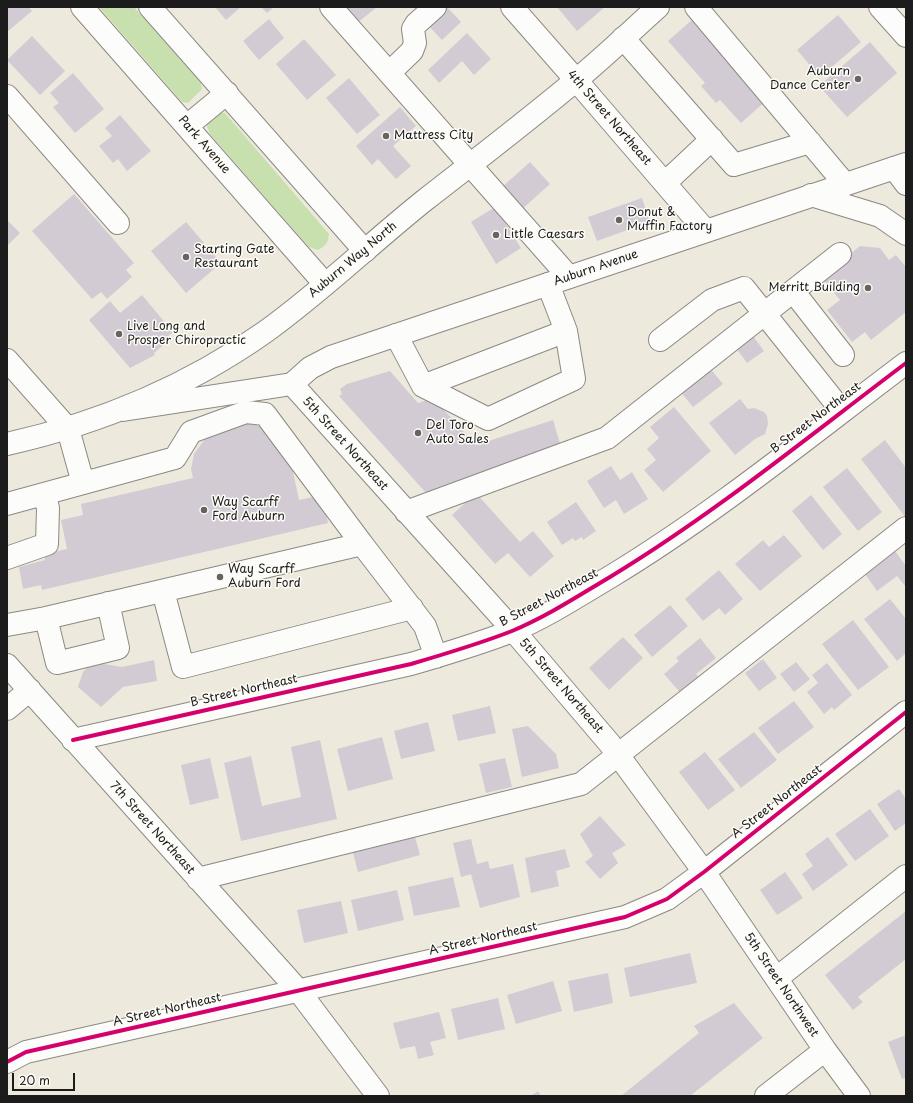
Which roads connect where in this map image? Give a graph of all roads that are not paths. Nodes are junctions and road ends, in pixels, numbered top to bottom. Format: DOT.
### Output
graph roads {
  1 [pos="82,7"];
  2 [pos="150,7"];
  3 [pos="331,7"];
  4 [pos="435,7"];
  5 [pos="512,7"];
  6 [pos="658,7"];
  7 [pos="696,7"];
  8 [pos="880,7"];
  9 [pos="906,36"];
  10 [pos="623,38"];
  11 [pos="389,73"];
  12 [pos="576,80"];
  13 [pos="227,93"];
  14 [pos="7,96"];
  15 [pos="187,126"];
  16 [pos="712,139"];
  17 [pos="810,142"];
  18 [pos="470,166"];
  19 [pos="902,172"];
  20 [pos="665,183"];
  21 [pos="845,184"];
  22 [pos="811,195"];
  23 [pos="118,223"];
  24 [pos="705,230"];
  25 [pos="906,234"];
  26 [pos="364,251"];
  27 [pos="840,254"];
  28 [pos="569,277"];
  29 [pos="326,284"];
  30 [pos="548,284"];
  31 [pos="793,291"];
  32 [pos="764,313"];
  33 [pos="566,331"];
  34 [pos="396,335"];
  35 [pos="660,340"];
  36 [pos="844,355"];
  37 [pos="7,360"];
  38 [pos="906,363"];
  39 [pos="292,384"];
  40 [pos="423,386"];
  41 [pos="123,410"];
  42 [pos="842,411"];
  43 [pos="68,429"];
  44 [pos="7,444"];
  45 [pos="82,484"];
  46 [pos="44,494"];
  47 [pos="7,504"];
  48 [pos="406,512"];
  49 [pos="906,528"];
  50 [pos="362,544"];
  51 [pos="7,558"];
  52 [pos="163,590"];
  53 [pos="108,603"];
  54 [pos="412,608"];
  55 [pos="46,618"];
  56 [pos="7,624"];
  57 [pos="513,630"];
  58 [pos="436,657"];
  59 [pos="7,665"];
  60 [pos="30,690"];
  61 [pos="7,709"];
  62 [pos="906,712"];
  63 [pos="73,740"];
  64 [pos="618,755"];
  65 [pos="704,872"];
  66 [pos="906,876"];
  67 [pos="198,879"];
  68 [pos="777,978"];
  69 [pos="298,990"];
  70 [pos="825,1050"];
  71 [pos="7,1062"];
  72 [pos="378,1096"];
  73 [pos="766,1096"];
  74 [pos="859,1096"];
  1 -- 15 [label="street, Park Avenue"];
  2 -- 13 [label="street"];
  3 -- 11 [label="street"];
  4 -- 11 [label="street"];
  5 -- 12 [label="street, 4th Street Northeast"];
  6 -- 10 [label="street, Auburn Way North"];
  7 -- 17 [label="street"];
  8 -- 9 [label="street"];
  10 -- 12 [label="street, Auburn Way North"];
  10 -- 16 [label="street"];
  11 -- 18 [label="street"];
  12 -- 18 [label="street, Auburn Way North"];
  12 -- 20 [label="street, 4th Street Northeast"];
  13 -- 15 [label="street"];
  13 -- 26 [label="street"];
  14 -- 23 [label="street"];
  15 -- 29 [label="street, Park Avenue"];
  16 -- 17 [label="street"];
  16 -- 20 [label="street"];
  17 -- 21 [label="street"];
  18 -- 26 [label="street, Auburn Way North"];
  18 -- 28 [label="street"];
  19 -- 21 [label="street, Auburn Avenue"];
  20 -- 24 [label="street, 4th Street Northeast"];
  21 -- 22 [label="street, Auburn Avenue"];
  22 -- 24 [label="street, Auburn Avenue"];
  22 -- 25 [label="street"];
  24 -- 28 [label="street, Auburn Avenue"];
  26 -- 29 [label="street, Auburn Way North"];
  27 -- 31 [label="street"];
  28 -- 30 [label="street, Auburn Avenue"];
  29 -- 41 [label="street, Auburn Way North"];
  30 -- 33 [label="street"];
  30 -- 34 [label="street, Auburn Avenue"];
  31 -- 32 [label="street"];
  31 -- 36 [label="street"];
  32 -- 35 [label="street"];
  32 -- 42 [label="street"];
  32 -- 48 [label="street"];
  33 -- 40 [label="street"];
  33 -- 40 [label="street"];
  34 -- 39 [label="street, Auburn Avenue"];
  34 -- 40 [label="street"];
  37 -- 43 [label="street"];
  38 -- 42 [label="street, B Street Northeast"];
  39 -- 41 [label="street"];
  39 -- 48 [label="street, 5th Street Northeast"];
  41 -- 43 [label="street, Auburn Way North"];
  42 -- 57 [label="street, B Street Northeast"];
  43 -- 44 [label="street, Auburn Way North"];
  43 -- 45 [label="street"];
  45 -- 46 [label="street"];
  45 -- 50 [label="street"];
  46 -- 47 [label="street"];
  46 -- 51 [label="street"];
  48 -- 57 [label="street, 5th Street Northeast"];
  49 -- 64 [label="street"];
  50 -- 52 [label="street"];
  50 -- 54 [label="street"];
  52 -- 53 [label="street"];
  52 -- 54 [label="street"];
  53 -- 55 [label="street"];
  53 -- 55 [label="street"];
  54 -- 58 [label="street"];
  55 -- 56 [label="street"];
  57 -- 58 [label="street, B Street Northeast"];
  57 -- 64 [label="street, 5th Street Northeast"];
  58 -- 63 [label="street, B Street Northeast"];
  59 -- 60 [label="street, 7th Street Northeast"];
  60 -- 61 [label="street"];
  60 -- 63 [label="street, 7th Street Northeast"];
  62 -- 65 [label="street, A Street Northeast"];
  63 -- 67 [label="street, 7th Street Northeast"];
  64 -- 65 [label="street, 5th Street Northeast"];
  64 -- 67 [label="street"];
  65 -- 68 [label="street, 5th Street Northwest"];
  65 -- 69 [label="street, A Street Northeast"];
  66 -- 68 [label="street"];
  67 -- 69 [label="street, 7th Street Northeast"];
  68 -- 70 [label="street, 5th Street Northwest"];
  69 -- 71 [label="street, A Street Northeast"];
  69 -- 72 [label="street, 7th Street Northeast"];
  70 -- 73 [label="street"];
  70 -- 74 [label="street, 5th Street Northwest"];
}
